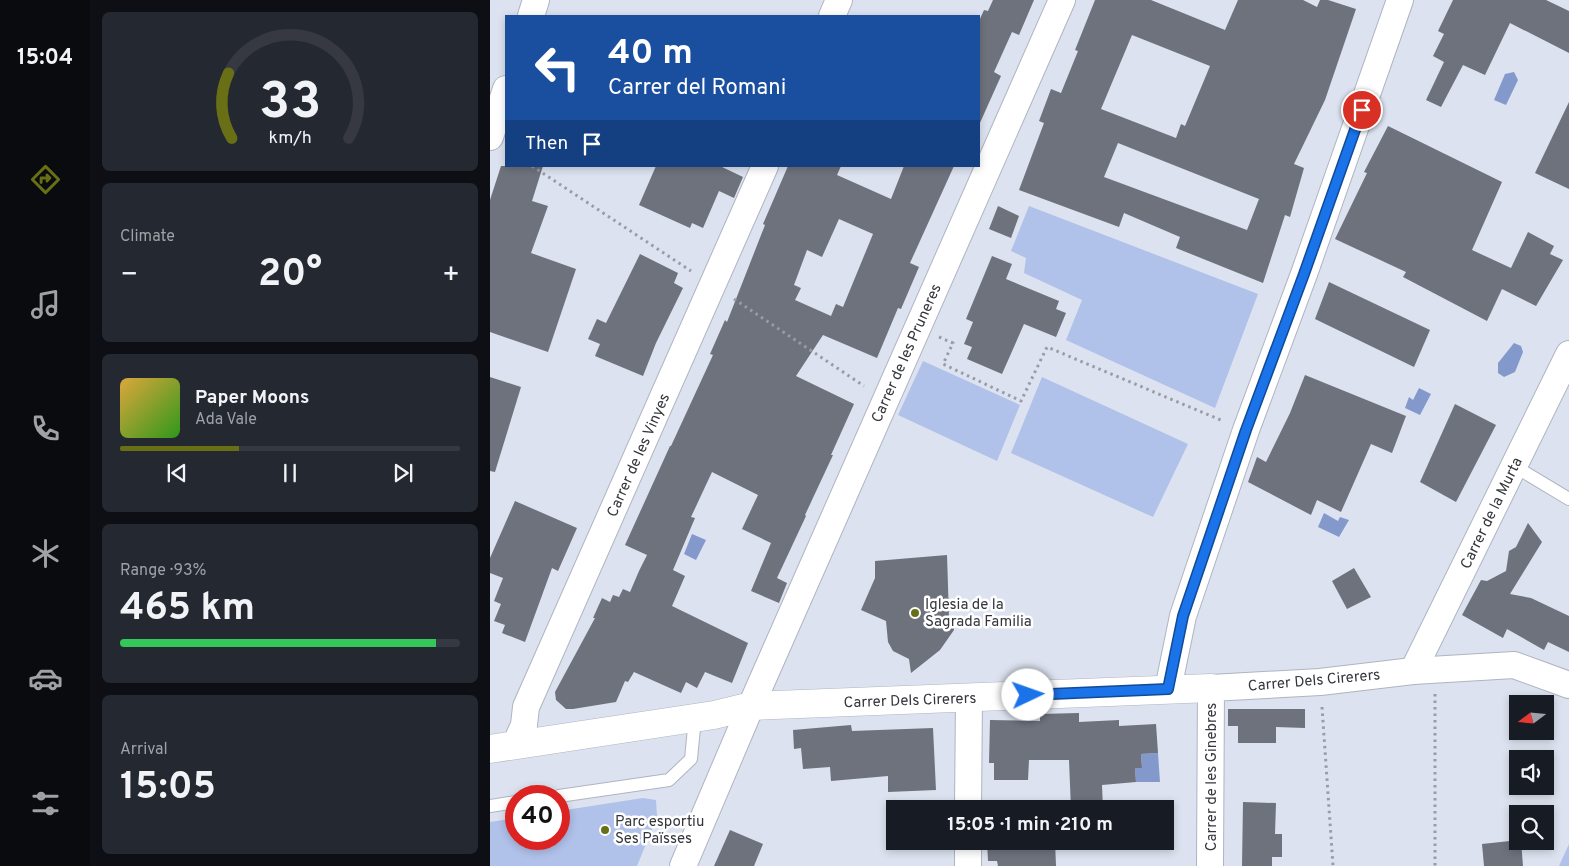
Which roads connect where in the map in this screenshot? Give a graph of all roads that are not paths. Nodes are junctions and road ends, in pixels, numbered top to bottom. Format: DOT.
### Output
graph roads {
  1 [pos="536,0"];
  2 [pos="839,0"];
  3 [pos="1062,0"];
  4 [pos="1400,0"];
  5 [pos="531,15"];
  6 [pos="832,15"];
  7 [pos="505,92"];
  8 [pos="490,137"];
  9 [pos="765,167"];
  10 [pos="1569,354"];
  11 [pos="1514,466"];
  12 [pos="1569,499"];
  13 [pos="1424,670"];
  14 [pos="1568,683"];
  15 [pos="1211,688"];
  16 [pos="1168,689"];
  17 [pos="969,698"];
  18 [pos="750,706"];
  19 [pos="695,718"];
  20 [pos="503,747"];
  21 [pos="570,794"];
  22 [pos="968,800"];
  23 [pos="505,804"];
  24 [pos="490,806"];
  25 [pos="968,850"];
  26 [pos="683,866"];
  27 [pos="968,866"];
  28 [pos="1210,866"];
  1 -- 5 [label="street"];
  2 -- 6 [label="street"];
  3 -- 18 [label="street, Carrer de les Pruneres"];
  4 -- 16 [label="street"];
  7 -- 8 [label="street"];
  9 -- 20 [label="street, Carrer de les Vinyes"];
  10 -- 11 [label="street, Carrer de la Murta"];
  11 -- 12 [label="lane"];
  11 -- 13 [label="street, Carrer de la Murta"];
  13 -- 14 [label="street, Carrer Dels Cirerers"];
  13 -- 15 [label="street, Carrer Dels Cirerers"];
  15 -- 16 [label="street, Carrer Dels Cirerers"];
  15 -- 28 [label="street, Carrer de les Ginebres"];
  16 -- 17 [label="street, Carrer Dels Cirerers"];
  17 -- 18 [label="street, Carrer Dels Cirerers"];
  17 -- 22 [label="street"];
  18 -- 19 [label="street, Carrer Dels Cirerers"];
  18 -- 26 [label="street, Carrer de les Pruneres"];
  19 -- 20 [label="street, Carrer Dels Cirerers"];
  19 -- 21 [label="lane"];
  23 -- 24 [label="lane"];
  25 -- 27 [label="street"];
}
